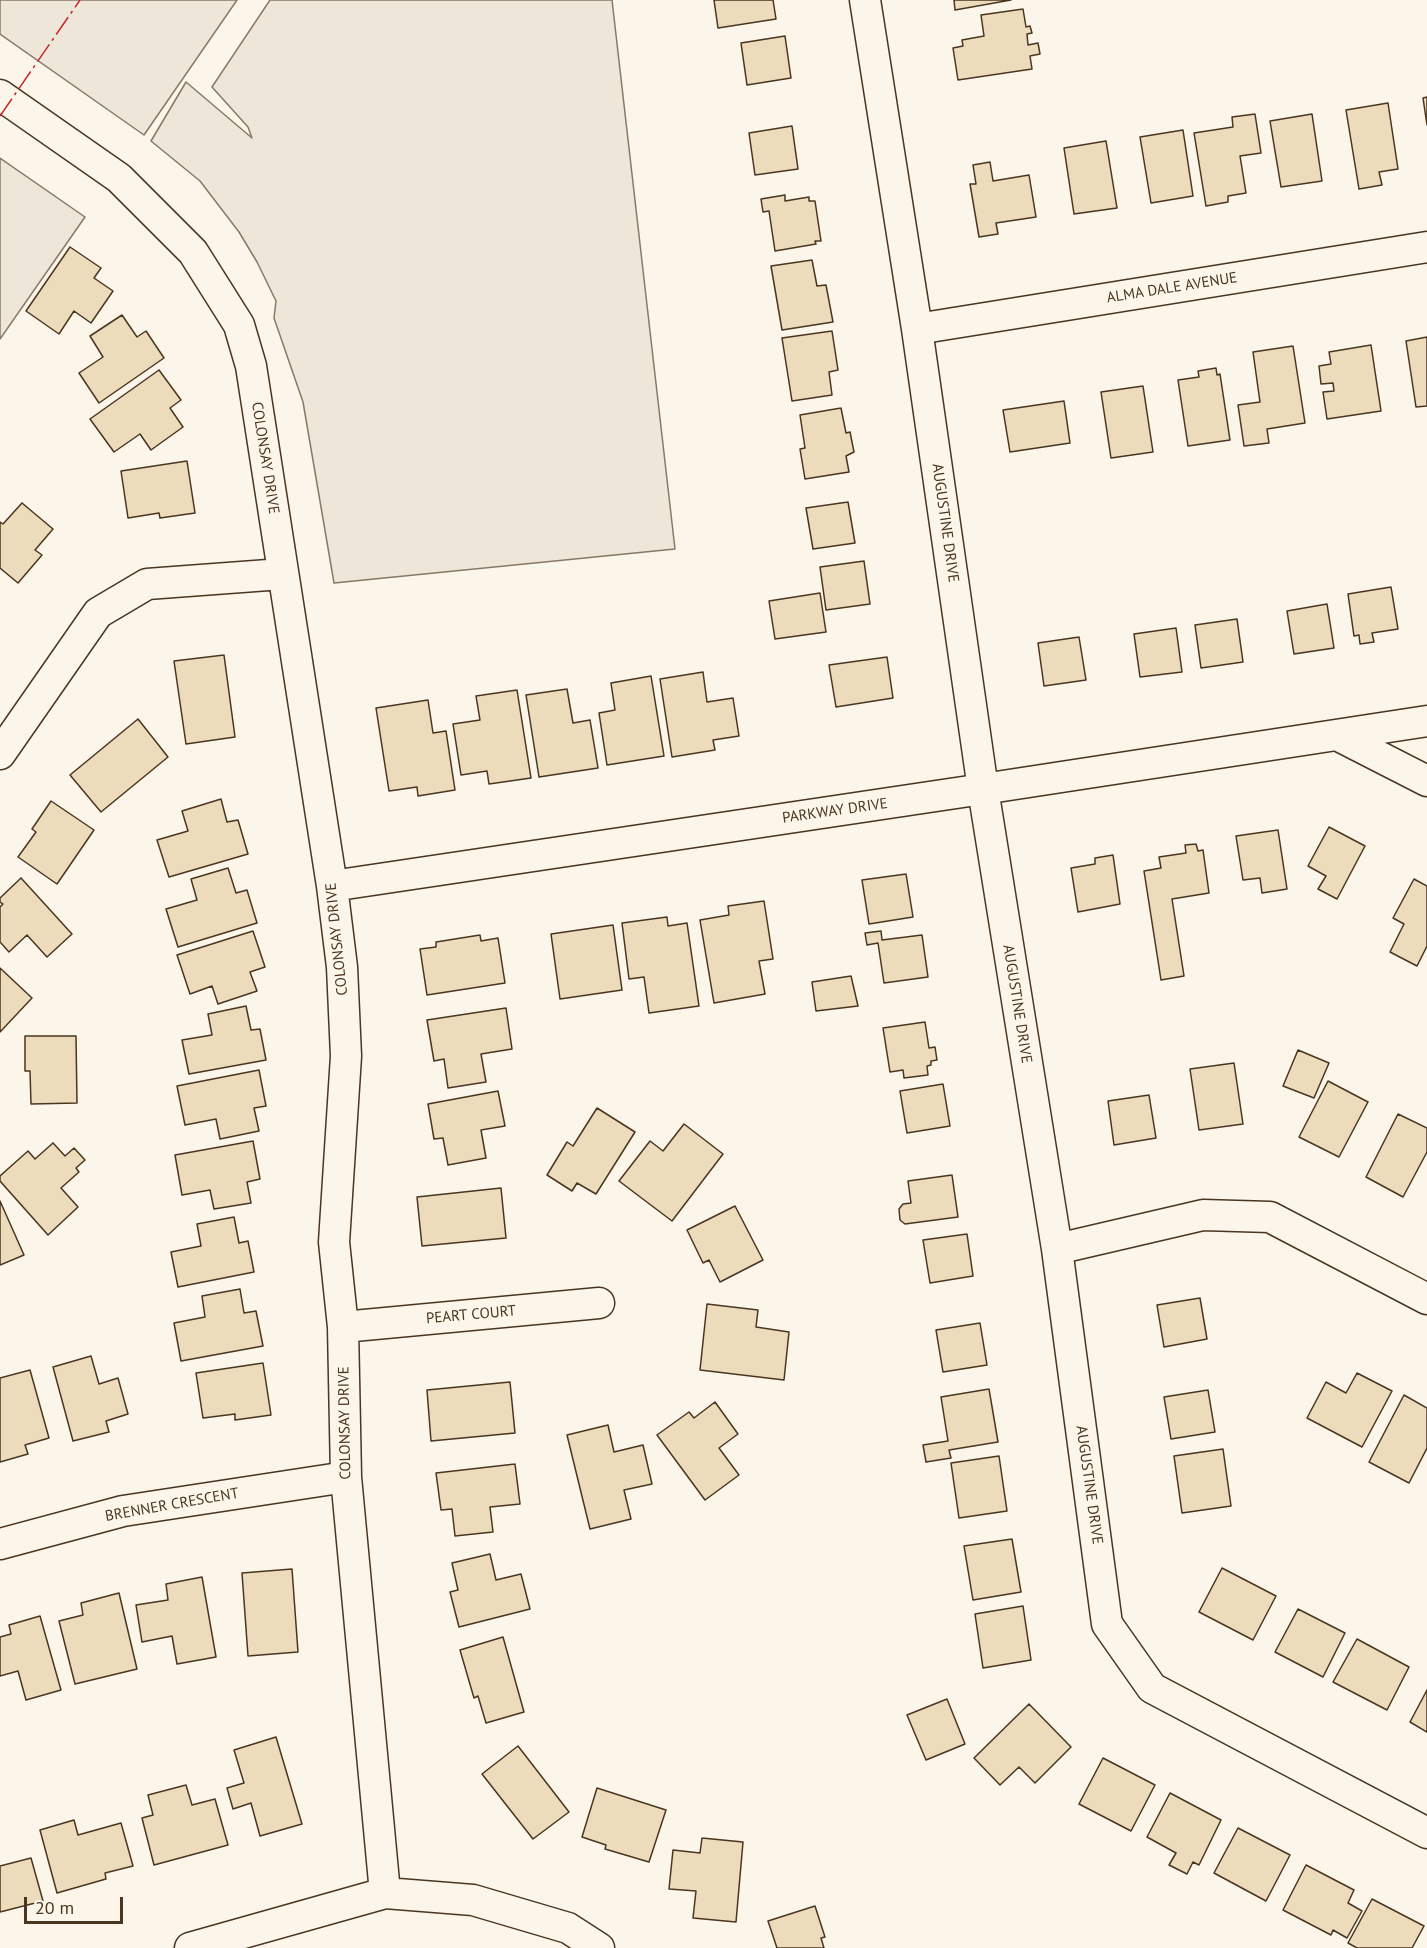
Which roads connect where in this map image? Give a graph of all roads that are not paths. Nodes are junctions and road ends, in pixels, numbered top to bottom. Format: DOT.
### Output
graph roads {
  1 [pos="865,0"];
  2 [pos="0,95"];
  3 [pos="1427,247"];
  4 [pos="917,329"];
  5 [pos="282,574"];
  6 [pos="1427,721"];
  7 [pos="1337,735"];
  8 [pos="0,754"];
  9 [pos="1427,781"];
  10 [pos="983,789"];
  11 [pos="332,885"];
  12 [pos="1057,1249"];
  13 [pos="1427,1299"];
  14 [pos="599,1303"];
  15 [pos="343,1327"];
  16 [pos="346,1477"];
  17 [pos="0,1544"];
  18 [pos="1427,1833"];
  19 [pos="385,1893"];
  20 [pos="194,1947"];
  21 [pos="598,1948"];
  1 -- 4 [label="street, AUGUSTINE DRIVE"];
  2 -- 5 [label="street, COLONSAY DRIVE"];
  3 -- 4 [label="street, ALMA DALE AVENUE"];
  4 -- 10 [label="street, AUGUSTINE DRIVE"];
  5 -- 8 [label="street"];
  5 -- 11 [label="street, COLONSAY DRIVE"];
  6 -- 7 [label="street, PARKWAY DRIVE"];
  7 -- 9 [label="street"];
  7 -- 10 [label="street, PARKWAY DRIVE"];
  10 -- 11 [label="street, PARKWAY DRIVE"];
  10 -- 12 [label="street, AUGUSTINE DRIVE"];
  11 -- 15 [label="street, COLONSAY DRIVE"];
  12 -- 13 [label="street"];
  12 -- 18 [label="street, AUGUSTINE DRIVE"];
  14 -- 15 [label="street, PEART COURT"];
  15 -- 16 [label="street, COLONSAY DRIVE"];
  16 -- 17 [label="street, BRENNER CRESCENT"];
  16 -- 19 [label="street, COLONSAY DRIVE"];
  19 -- 20 [label="street"];
  19 -- 21 [label="street"];
}
